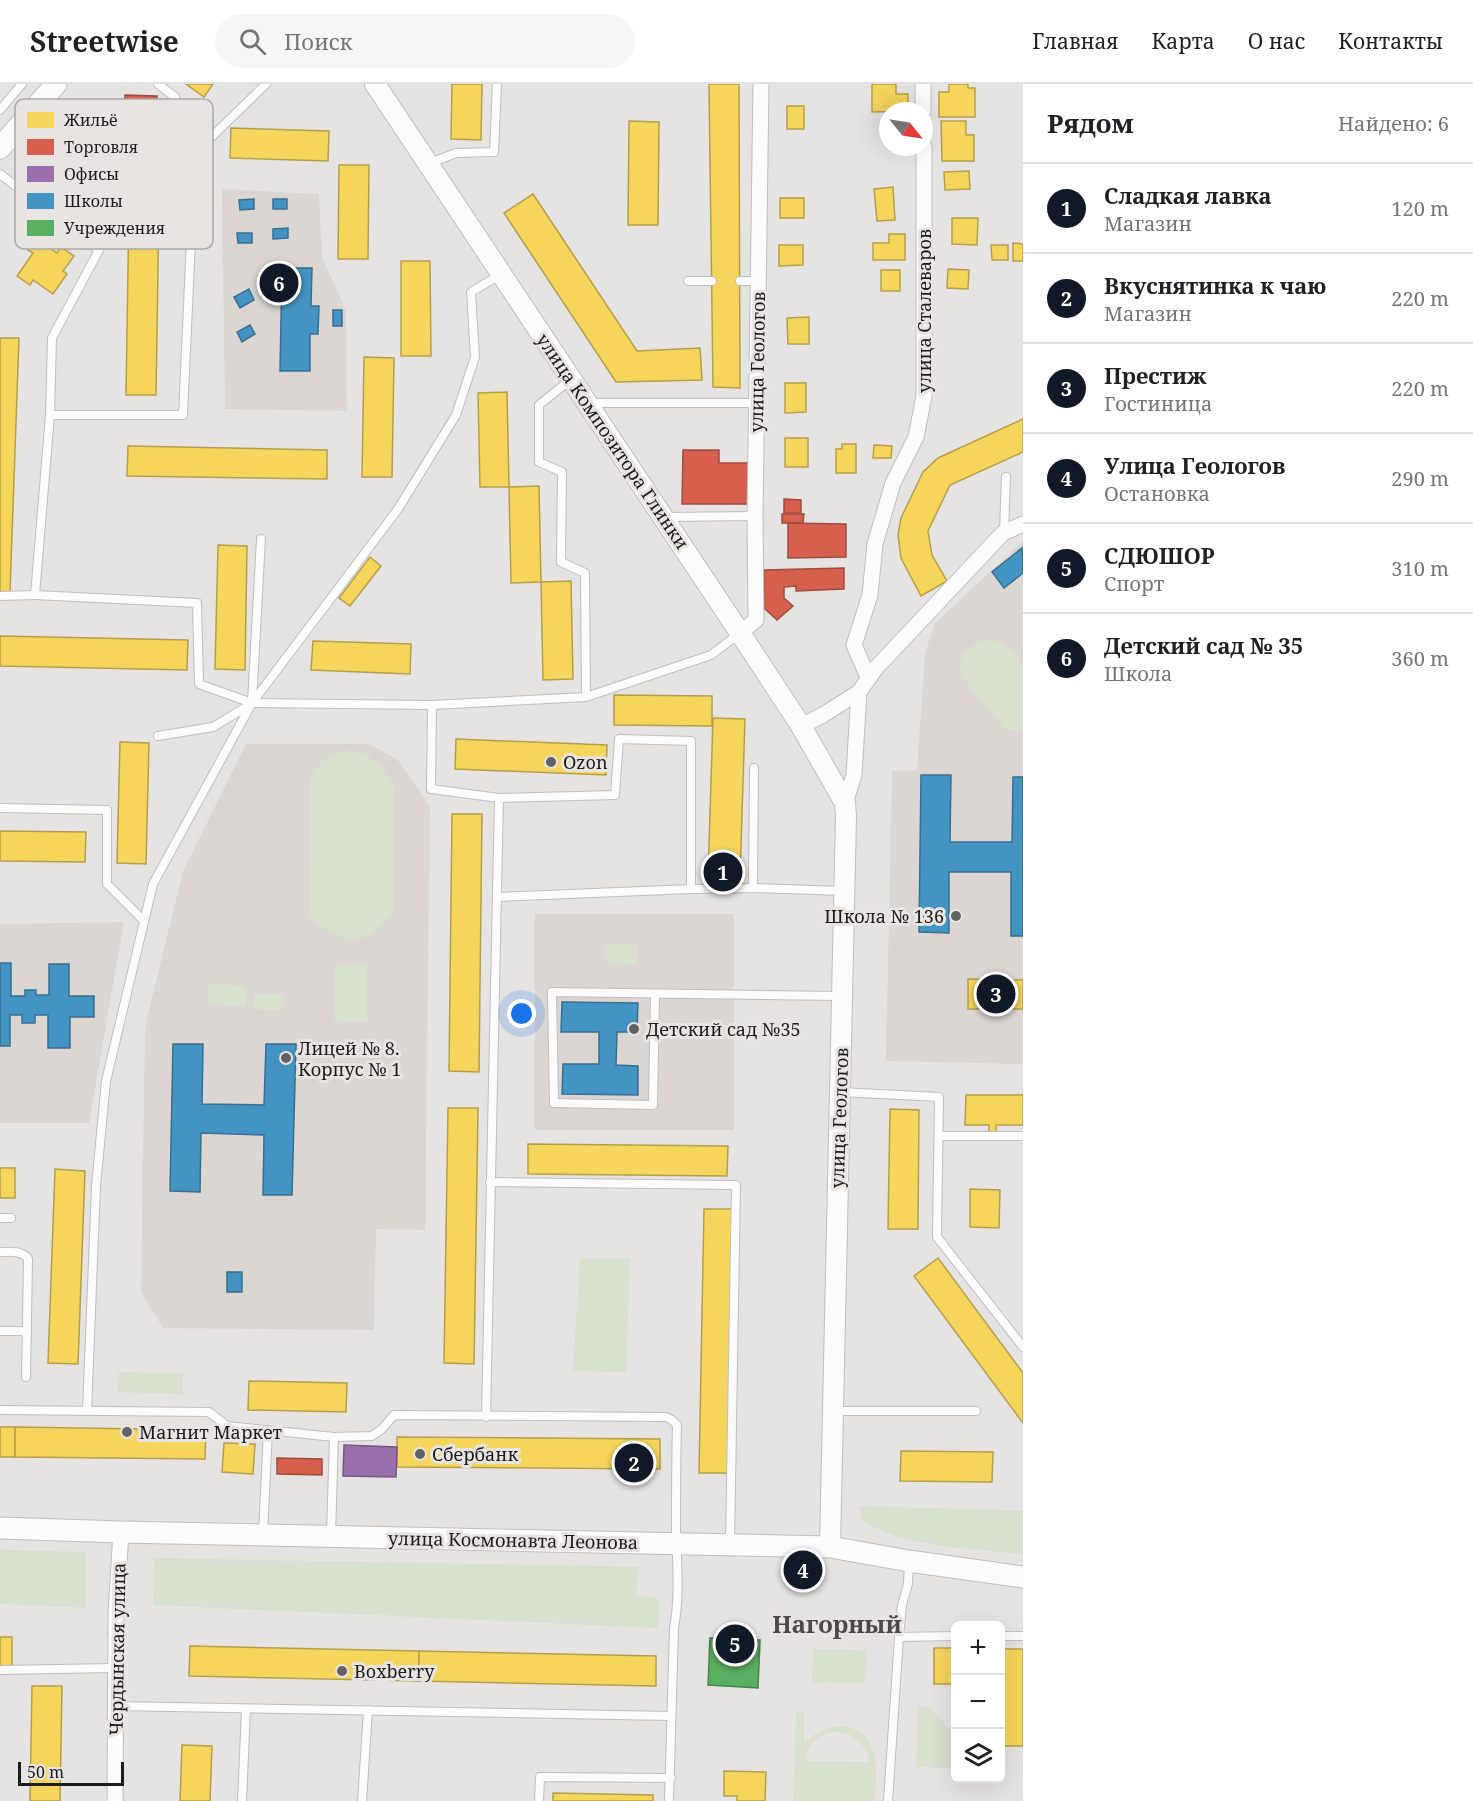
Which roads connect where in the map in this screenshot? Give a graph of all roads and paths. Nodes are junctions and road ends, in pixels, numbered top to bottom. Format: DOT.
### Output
graph roads {
  1 [pos="22,84"];
  2 [pos="56,84"];
  3 [pos="158,84"];
  4 [pos="266,84"];
  5 [pos="375,84"];
  6 [pos="497,84"];
  7 [pos="761,84"];
  8 [pos="923,84"];
  9 [pos="43,99"];
  10 [pos="176,99"];
  11 [pos="923,102"];
  12 [pos="0,110"];
  13 [pos="15,131"];
  14 [pos="213,136"];
  15 [pos="0,148"];
  16 [pos="924,156"];
  17 [pos="428,163"];
  18 [pos="0,174"];
  19 [pos="15,186"];
  20 [pos="98,249"];
  21 [pos="191,249"];
  22 [pos="502,274"];
  23 [pos="688,281"];
  24 [pos="712,281"];
  25 [pos="740,281"];
  26 [pos="758,281"];
  27 [pos="572,379"];
  28 [pos="588,403"];
  29 [pos="757,403"];
  30 [pos="50,415"];
  31 [pos="1006,477"];
  32 [pos="755,516"];
  33 [pos="663,517"];
  34 [pos="1023,524"];
  35 [pos="1004,533"];
  36 [pos="261,539"];
  37 [pos="35,595"];
  38 [pos="0,596"];
  39 [pos="740,633"];
  40 [pos="868,677"];
  41 [pos="859,692"];
  42 [pos="586,697"];
  43 [pos="252,704"];
  44 [pos="432,705"];
  45 [pos="801,726"];
  46 [pos="158,736"];
  47 [pos="754,768"];
  48 [pos="500,798"];
  49 [pos="845,803"];
  50 [pos="0,808"];
  51 [pos="753,888"];
  52 [pos="691,889"];
  53 [pos="844,891"];
  54 [pos="497,897"];
  55 [pos="144,921"];
  56 [pos="655,994"];
  57 [pos="842,996"];
  58 [pos="840,1092"];
  59 [pos="939,1136"];
  60 [pos="1023,1136"];
  61 [pos="490,1182"];
  62 [pos="0,1218"];
  63 [pos="11,1218"];
  64 [pos="0,1252"];
  65 [pos="0,1330"];
  66 [pos="27,1331"];
  67 [pos="1023,1347"];
  68 [pos="26,1377"];
  69 [pos="0,1410"];
  70 [pos="87,1411"];
  71 [pos="832,1411"];
  72 [pos="976,1411"];
  73 [pos="486,1417"];
  74 [pos="268,1430"];
  75 [pos="334,1437"];
  76 [pos="0,1528"];
  77 [pos="121,1532"];
  78 [pos="263,1535"];
  79 [pos="331,1536"];
  80 [pos="676,1543"];
  81 [pos="730,1544"];
  82 [pos="830,1546"];
  83 [pos="909,1561"];
  84 [pos="1023,1577"];
  85 [pos="951,1636"];
  86 [pos="1005,1636"];
  87 [pos="1023,1636"];
  88 [pos="898,1637"];
  89 [pos="116,1668"];
  90 [pos="0,1670"];
  91 [pos="116,1706"];
  92 [pos="246,1709"];
  93 [pos="368,1710"];
  94 [pos="671,1716"];
  95 [pos="670,1778"];
  96 [pos="115,1801"];
  97 [pos="242,1801"];
  98 [pos="362,1801"];
  99 [pos="539,1801"];
  100 [pos="669,1801"];
  101 [pos="888,1801"];
  1 -- 12 [label="lane"];
  2 -- 9 [label="main road"];
  3 -- 10 [label="lane"];
  4 -- 14 [label="lane"];
  5 -- 17 [label="street, улица Композитора Глинки"];
  6 -- 17 [label="lane"];
  7 -- 26 [label="street, улица Геологов"];
  8 -- 11 [label="street"];
  13 -- 15 [label="main road"];
  16 -- 40 [label="street, улица Сталеваров"];
  17 -- 22 [label="street, улица Композитора Глинки"];
  18 -- 19 [label="lane"];
  20 -- 30 [label="lane"];
  21 -- 30 [label="lane"];
  22 -- 27 [label="street, улица Композитора Глинки"];
  22 -- 43 [label="lane"];
  23 -- 24 [label="lane"];
  25 -- 26 [label="lane"];
  26 -- 29 [label="street, улица Геологов"];
  27 -- 28 [label="street, улица Композитора Глинки"];
  27 -- 42 [label="lane"];
  28 -- 29 [label="lane"];
  28 -- 33 [label="street, улица Композитора Глинки"];
  29 -- 32 [label="street, улица Геологов"];
  30 -- 37 [label="lane"];
  31 -- 35 [label="lane"];
  32 -- 33 [label="lane"];
  32 -- 39 [label="street, улица Геологов"];
  33 -- 39 [label="street, улица Композитора Глинки"];
  34 -- 35 [label="street"];
  35 -- 40 [label="street"];
  36 -- 43 [label="lane"];
  37 -- 38 [label="lane"];
  37 -- 43 [label="lane"];
  39 -- 42 [label="lane"];
  39 -- 45 [label="street, улица Композитора Глинки"];
  40 -- 41 [label="street"];
  41 -- 45 [label="street"];
  41 -- 49 [label="street, улица Геологов"];
  42 -- 44 [label="lane"];
  43 -- 44 [label="lane"];
  43 -- 46 [label="lane"];
  43 -- 55 [label="lane"];
  44 -- 48 [label="lane"];
  45 -- 49 [label="street, улица Композитора Глинки"];
  47 -- 51 [label="lane"];
  48 -- 52 [label="lane"];
  48 -- 54 [label="lane"];
  49 -- 53 [label="street, улица Геологов"];
  50 -- 55 [label="lane"];
  51 -- 52 [label="lane"];
  51 -- 53 [label="lane"];
  52 -- 54 [label="lane"];
  53 -- 57 [label="street, улица Геологов"];
  54 -- 61 [label="lane"];
  55 -- 70 [label="lane"];
  56 -- 56 [label="lane"];
  56 -- 57 [label="lane"];
  57 -- 58 [label="street, улица Геологов"];
  58 -- 59 [label="lane"];
  58 -- 71 [label="street, улица Геологов"];
  59 -- 60 [label="lane"];
  59 -- 67 [label="lane"];
  61 -- 73 [label="lane"];
  61 -- 81 [label="lane"];
  62 -- 63 [label="lane"];
  64 -- 66 [label="lane"];
  65 -- 66 [label="lane"];
  66 -- 68 [label="lane"];
  69 -- 70 [label="lane"];
  70 -- 74 [label="lane"];
  71 -- 72 [label="lane"];
  71 -- 82 [label="street, улица Геологов"];
  73 -- 75 [label="lane"];
  73 -- 80 [label="lane"];
  74 -- 75 [label="lane"];
  74 -- 78 [label="lane"];
  75 -- 79 [label="lane"];
  76 -- 77 [label="main road, улица Космонавта Леонова"];
  77 -- 78 [label="main road, улица Космонавта Леонова"];
  77 -- 89 [label="street, Чердынская улица"];
  78 -- 79 [label="main road, улица Космонавта Леонова"];
  79 -- 80 [label="main road, улица Космонавта Леонова"];
  80 -- 81 [label="main road, улица Космонавта Леонова"];
  80 -- 94 [label="lane"];
  81 -- 82 [label="main road, улица Космонавта Леонова"];
  82 -- 83 [label="main road, улица Космонавта Леонова"];
  83 -- 84 [label="main road, улица Космонавта Леонова"];
  83 -- 88 [label="lane"];
  85 -- 88 [label="lane"];
  86 -- 87 [label="lane"];
  88 -- 101 [label="lane"];
  89 -- 90 [label="lane"];
  89 -- 91 [label="street, Чердынская улица"];
  91 -- 92 [label="lane"];
  91 -- 96 [label="street, Чердынская улица"];
  92 -- 93 [label="lane"];
  92 -- 97 [label="lane"];
  93 -- 94 [label="lane"];
  93 -- 98 [label="lane"];
  94 -- 95 [label="lane"];
  95 -- 99 [label="lane"];
  95 -- 100 [label="lane"];
}
